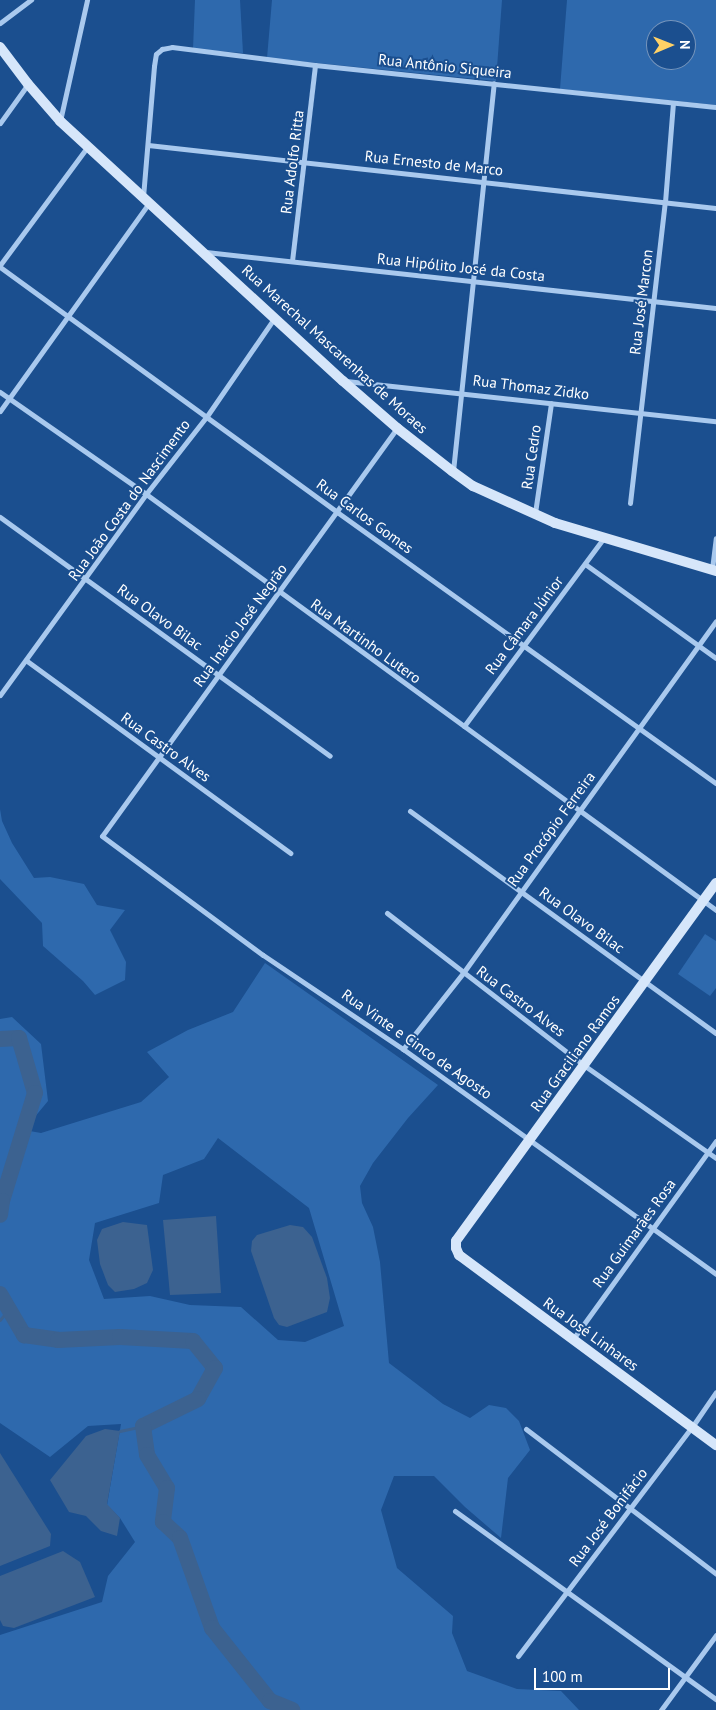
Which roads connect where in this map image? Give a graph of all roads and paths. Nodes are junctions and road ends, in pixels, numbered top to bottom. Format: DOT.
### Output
graph roads {
  1 [pos="31,0"];
  2 [pos="87,0"];
  3 [pos="0,23"];
  4 [pos="0,47"];
  5 [pos="315,65"];
  6 [pos="494,83"];
  7 [pos="28,84"];
  8 [pos="673,103"];
  9 [pos="716,107"];
  10 [pos="60,121"];
  11 [pos="0,123"];
  12 [pos="148,145"];
  13 [pos="88,146"];
  14 [pos="305,162"];
  15 [pos="484,181"];
  16 [pos="146,200"];
  17 [pos="665,202"];
  18 [pos="716,208"];
  19 [pos="203,252"];
  20 [pos="292,261"];
  21 [pos="0,266"];
  22 [pos="473,281"];
  23 [pos="654,302"];
  24 [pos="716,308"];
  25 [pos="66,316"];
  26 [pos="275,317"];
  27 [pos="343,381"];
  28 [pos="0,392"];
  29 [pos="461,392"];
  30 [pos="9,398"];
  31 [pos="551,402"];
  32 [pos="0,411"];
  33 [pos="640,412"];
  34 [pos="207,416"];
  35 [pos="716,421"];
  36 [pos="397,428"];
  37 [pos="452,471"];
  38 [pos="146,494"];
  39 [pos="630,503"];
  40 [pos="337,512"];
  41 [pos="535,515"];
  42 [pos="0,517"];
  43 [pos="716,538"];
  44 [pos="603,539"];
  45 [pos="585,564"];
  46 [pos="714,570"];
  47 [pos="86,579"];
  48 [pos="279,593"];
  49 [pos="716,621"];
  50 [pos="524,645"];
  51 [pos="698,646"];
  52 [pos="716,658"];
  53 [pos="27,661"];
  54 [pos="218,675"];
  55 [pos="0,696"];
  56 [pos="464,726"];
  57 [pos="639,728"];
  58 [pos="330,756"];
  59 [pos="159,757"];
  60 [pos="716,783"];
  61 [pos="410,811"];
  62 [pos="579,812"];
  63 [pos="102,836"];
  64 [pos="290,853"];
  65 [pos="716,883"];
  66 [pos="522,892"];
  67 [pos="703,901"];
  68 [pos="716,910"];
  69 [pos="387,914"];
  70 [pos="463,973"];
  71 [pos="646,982"];
  72 [pos="716,1033"];
  73 [pos="404,1049"];
  74 [pos="586,1066"];
  75 [pos="531,1139"];
  76 [pos="716,1141"];
  77 [pos="708,1152"];
  78 [pos="716,1158"];
  79 [pos="653,1228"];
  80 [pos="456,1241"];
  81 [pos="716,1274"];
  82 [pos="572,1339"];
  83 [pos="716,1392"];
  84 [pos="692,1426"];
  85 [pos="526,1429"];
  86 [pos="716,1445"];
  87 [pos="629,1508"];
  88 [pos="455,1511"];
  89 [pos="716,1574"];
  90 [pos="568,1591"];
  91 [pos="716,1635"];
  92 [pos="518,1656"];
  93 [pos="686,1678"];
  94 [pos="716,1700"];
  95 [pos="661,1710"];
  1 -- 3 [label="street"];
  2 -- 10 [label="street"];
  4 -- 7 [label="street, Rua Marechal Mascarenhas de Moraes"];
  5 -- 6 [label="street, Rua Antônio Siqueira"];
  5 -- 12 [label="street, Rua Antônio Siqueira"];
  5 -- 14 [label="street, Rua Adolfo Ritta"];
  6 -- 8 [label="street, Rua Antônio Siqueira"];
  6 -- 15 [label="street"];
  7 -- 10 [label="street, Rua Marechal Mascarenhas de Moraes"];
  7 -- 11 [label="street"];
  8 -- 9 [label="street, Rua Antônio Siqueira"];
  8 -- 17 [label="street, Rua José Marcon"];
  10 -- 13 [label="street, Rua Marechal Mascarenhas de Moraes"];
  12 -- 14 [label="street, Rua Ernesto de Marco"];
  12 -- 16 [label="street"];
  13 -- 16 [label="street, Rua Marechal Mascarenhas de Moraes"];
  13 -- 21 [label="street"];
  14 -- 15 [label="street, Rua Ernesto de Marco"];
  14 -- 20 [label="street, Rua Adolfo Ritta"];
  15 -- 17 [label="street, Rua Ernesto de Marco"];
  15 -- 22 [label="street"];
  16 -- 19 [label="street, Rua Marechal Mascarenhas de Moraes"];
  16 -- 25 [label="street"];
  17 -- 18 [label="street, Rua Ernesto de Marco"];
  17 -- 23 [label="street, Rua José Marcon"];
  19 -- 20 [label="street, Rua Hipólito José da Costa"];
  19 -- 26 [label="street, Rua Marechal Mascarenhas de Moraes"];
  20 -- 22 [label="street, Rua Hipólito José da Costa"];
  21 -- 25 [label="street, Rua Carlos Gomes"];
  22 -- 23 [label="street, Rua Hipólito José da Costa"];
  22 -- 29 [label="street"];
  23 -- 24 [label="street, Rua Hipólito José da Costa"];
  23 -- 33 [label="street, Rua José Marcon"];
  25 -- 30 [label="street"];
  25 -- 34 [label="street, Rua Carlos Gomes"];
  26 -- 27 [label="street, Rua Marechal Mascarenhas de Moraes"];
  26 -- 34 [label="street, Rua João Costa do Nascimento"];
  27 -- 29 [label="street, Rua Thomaz Zidko"];
  27 -- 36 [label="street, Rua Marechal Mascarenhas de Moraes"];
  28 -- 30 [label="street, Rua Martinho Lutero"];
  29 -- 31 [label="street, Rua Thomaz Zidko"];
  29 -- 37 [label="street"];
  30 -- 32 [label="street"];
  30 -- 38 [label="street, Rua Martinho Lutero"];
  31 -- 33 [label="street, Rua Thomaz Zidko"];
  31 -- 41 [label="street, Rua Cedro"];
  33 -- 35 [label="street, Rua Thomaz Zidko"];
  33 -- 39 [label="street, Rua José Marcon"];
  34 -- 38 [label="street, Rua João Costa do Nascimento"];
  34 -- 40 [label="street, Rua Carlos Gomes"];
  36 -- 37 [label="street, Rua Marechal Mascarenhas de Moraes"];
  36 -- 40 [label="street, Rua Inácio José Negrão"];
  37 -- 41 [label="street, Rua Marechal Mascarenhas de Moraes"];
  38 -- 47 [label="street, Rua João Costa do Nascimento"];
  38 -- 48 [label="street, Rua Martinho Lutero"];
  40 -- 48 [label="street, Rua Inácio José Negrão"];
  40 -- 50 [label="street, Rua Carlos Gomes"];
  41 -- 44 [label="street, Rua Marechal Mascarenhas de Moraes"];
  42 -- 47 [label="street, Rua Olavo Bilac"];
  43 -- 46 [label="street"];
  44 -- 45 [label="street, Rua Câmara Júnior"];
  44 -- 46 [label="street, Rua Marechal Mascarenhas de Moraes"];
  45 -- 50 [label="street, Rua Câmara Júnior"];
  45 -- 51 [label="street"];
  47 -- 53 [label="street, Rua João Costa do Nascimento"];
  47 -- 54 [label="street, Rua Olavo Bilac"];
  48 -- 54 [label="street, Rua Inácio José Negrão"];
  48 -- 56 [label="street, Rua Martinho Lutero"];
  49 -- 51 [label="street, Rua Procópio Ferreira"];
  50 -- 56 [label="street, Rua Câmara Júnior"];
  50 -- 57 [label="street, Rua Carlos Gomes"];
  51 -- 52 [label="street"];
  51 -- 57 [label="street, Rua Procópio Ferreira"];
  53 -- 55 [label="street, Rua João Costa do Nascimento"];
  53 -- 59 [label="street, Rua Castro Alves"];
  54 -- 58 [label="street, Rua Olavo Bilac"];
  54 -- 59 [label="street, Rua Inácio José Negrão"];
  56 -- 62 [label="street, Rua Martinho Lutero"];
  57 -- 60 [label="street, Rua Carlos Gomes"];
  57 -- 62 [label="street, Rua Procópio Ferreira"];
  59 -- 63 [label="street, Rua Inácio José Negrão"];
  59 -- 64 [label="street, Rua Castro Alves"];
  61 -- 66 [label="street, Rua Olavo Bilac"];
  62 -- 66 [label="street, Rua Procópio Ferreira"];
  62 -- 67 [label="street, Rua Martinho Lutero"];
  63 -- 73 [label="street, Rua Vinte e Cinco de Agosto"];
  65 -- 67 [label="street, Rua Graciliano Ramos"];
  66 -- 70 [label="street, Rua Procópio Ferreira"];
  66 -- 71 [label="street, Rua Olavo Bilac"];
  67 -- 68 [label="street, Rua Martinho Lutero"];
  67 -- 71 [label="street, Rua Graciliano Ramos"];
  69 -- 70 [label="street, Rua Castro Alves"];
  70 -- 73 [label="street, Rua Procópio Ferreira"];
  70 -- 74 [label="street, Rua Castro Alves"];
  71 -- 72 [label="street, Rua Olavo Bilac"];
  71 -- 74 [label="street, Rua Graciliano Ramos"];
  73 -- 75 [label="street, Rua Vinte e Cinco de Agosto"];
  74 -- 75 [label="street, Rua Graciliano Ramos"];
  74 -- 77 [label="street, Rua Castro Alves"];
  75 -- 79 [label="street, Rua Vinte e Cinco de Agosto"];
  75 -- 80 [label="street, Rua Graciliano Ramos"];
  76 -- 77 [label="street, Rua Guimarães Rosa"];
  77 -- 78 [label="street, Rua Castro Alves"];
  77 -- 79 [label="street, Rua Guimarães Rosa"];
  79 -- 81 [label="street, Rua Vinte e Cinco de Agosto"];
  79 -- 82 [label="street, Rua Guimarães Rosa"];
  80 -- 82 [label="street, Rua José Linhares"];
  82 -- 84 [label="street, Rua José Linhares"];
  83 -- 84 [label="street, Rua José Bonifácio"];
  84 -- 86 [label="street, Rua José Linhares"];
  84 -- 87 [label="street, Rua José Bonifácio"];
  85 -- 87 [label="street"];
  87 -- 89 [label="street"];
  87 -- 90 [label="street, Rua José Bonifácio"];
  88 -- 90 [label="street"];
  90 -- 92 [label="street, Rua José Bonifácio"];
  90 -- 93 [label="street"];
  91 -- 93 [label="street"];
  93 -- 94 [label="street"];
  93 -- 95 [label="street"];
}
